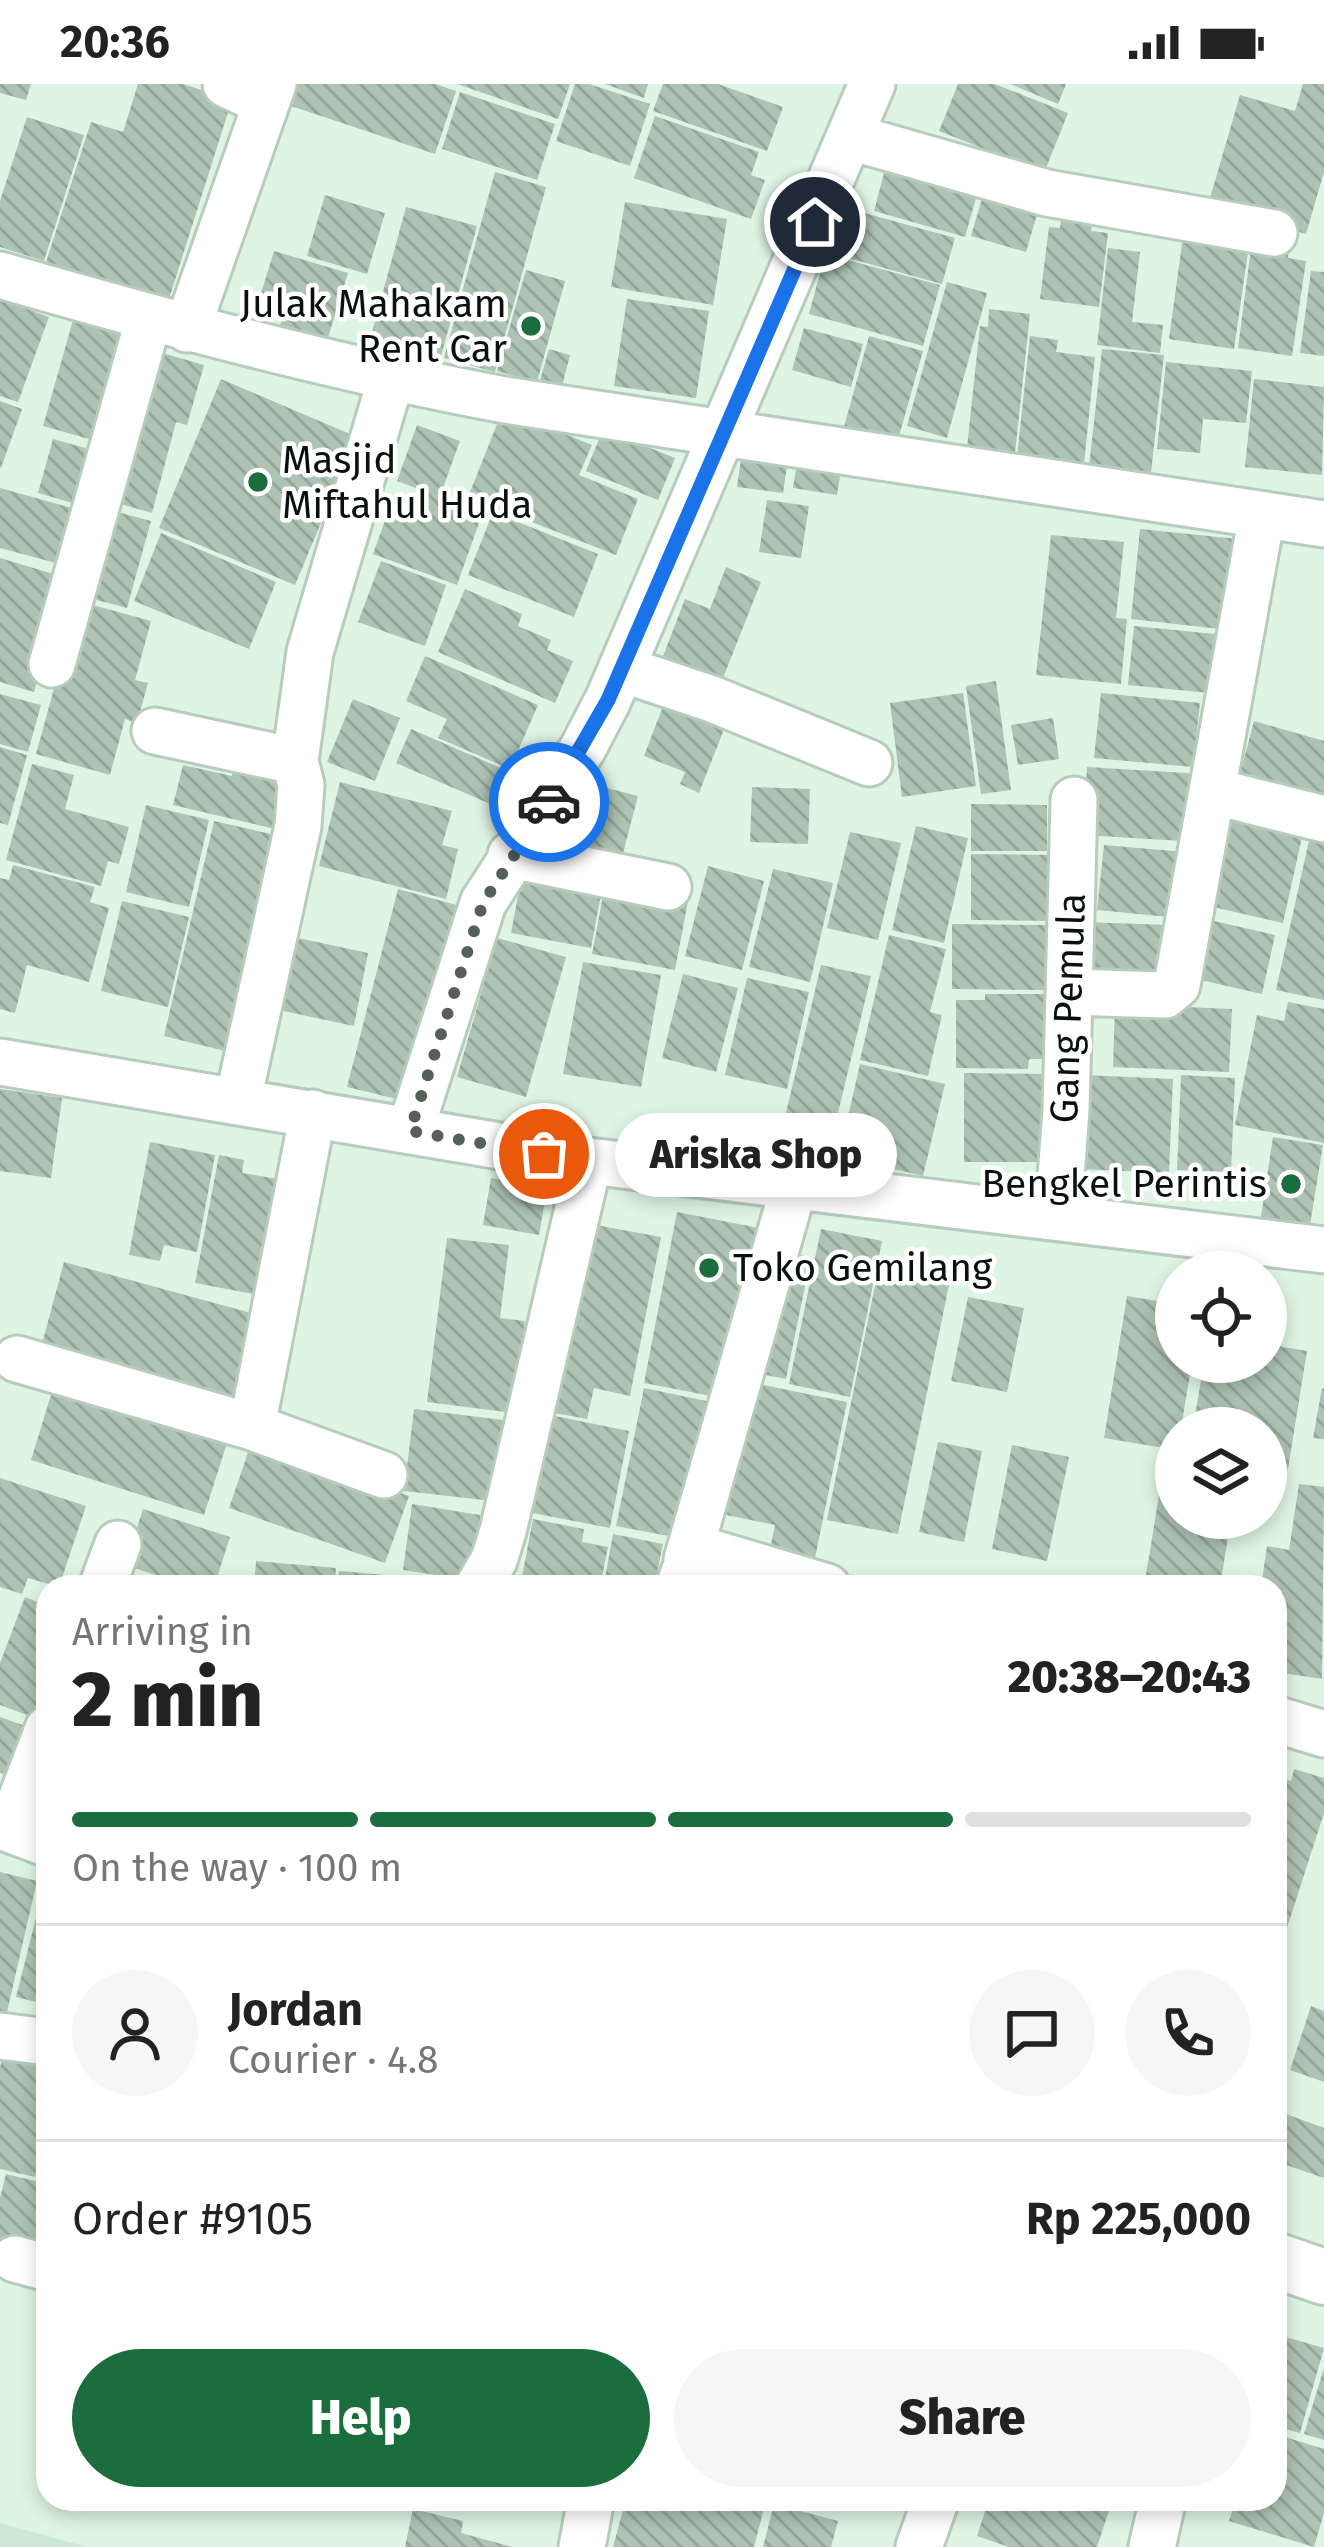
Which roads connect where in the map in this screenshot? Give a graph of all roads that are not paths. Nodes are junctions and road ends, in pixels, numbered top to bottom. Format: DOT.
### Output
graph roads {
  1 [pos="860,87"];
  2 [pos="255,90"];
  3 [pos="851,137"];
  4 [pos="1274,232"];
  5 [pos="0,275"];
  6 [pos="168,323"];
  7 [pos="392,379"];
  8 [pos="724,434"];
  9 [pos="1262,514"];
  10 [pos="1324,524"];
  11 [pos="52,664"];
  12 [pos="622,669"];
  13 [pos="155,731"];
  14 [pos="296,761"];
  15 [pos="869,763"];
  16 [pos="1212,791"];
  17 [pos="1074,800"];
  18 [pos="1324,819"];
  19 [pos="511,855"];
  20 [pos="668,886"];
  21 [pos="1069,992"];
  22 [pos="0,1062"];
  23 [pos="238,1100"];
  24 [pos="313,1113"];
  25 [pos="410,1131"];
  26 [pos="589,1161"];
  27 [pos="794,1186"];
  28 [pos="1058,1216"];
  29 [pos="1324,1250"];
  30 [pos="17,1359"];
  31 [pos="252,1427"];
  32 [pos="384,1475"];
  33 [pos="118,1544"];
  34 [pos="683,1574"];
  35 [pos="106,1575"];
  36 [pos="483,1575"];
  37 [pos="787,1575"];
  38 [pos="1287,1723"];
  39 [pos="1324,1734"];
  40 [pos="36,1772"];
  41 [pos="20,1829"];
  42 [pos="0,2036"];
  43 [pos="36,2040"];
  44 [pos="1287,2264"];
  45 [pos="1324,2277"];
  46 [pos="589,2511"];
  47 [pos="932,2511"];
  48 [pos="582,2547"];
  49 [pos="920,2547"];
  1 -- 3 [label="street"];
  2 -- 6 [label="street"];
  3 -- 4 [label="street"];
  3 -- 8 [label="street"];
  5 -- 6 [label="street"];
  6 -- 7 [label="street"];
  6 -- 11 [label="street"];
  7 -- 8 [label="street"];
  7 -- 14 [label="street"];
  8 -- 9 [label="street"];
  8 -- 12 [label="street"];
  9 -- 10 [label="street"];
  9 -- 16 [label="street"];
  12 -- 15 [label="street"];
  12 -- 19 [label="street"];
  13 -- 14 [label="street"];
  14 -- 23 [label="street"];
  16 -- 18 [label="street"];
  16 -- 21 [label="street"];
  17 -- 21 [label="street, Gang Pemula"];
  19 -- 20 [label="street"];
  19 -- 25 [label="street"];
  21 -- 28 [label="street, Gang Pemula"];
  22 -- 23 [label="street"];
  23 -- 24 [label="street"];
  24 -- 25 [label="street"];
  24 -- 31 [label="street"];
  25 -- 26 [label="street"];
  26 -- 27 [label="street"];
  26 -- 36 [label="street"];
  27 -- 28 [label="street"];
  27 -- 34 [label="street"];
  28 -- 29 [label="street"];
  30 -- 31 [label="street"];
  31 -- 32 [label="street"];
  33 -- 35 [label="street"];
  34 -- 37 [label="street"];
  38 -- 39 [label="street"];
  40 -- 41 [label="street"];
  42 -- 43 [label="street"];
  44 -- 45 [label="street"];
  46 -- 48 [label="street"];
  47 -- 49 [label="street"];
}
